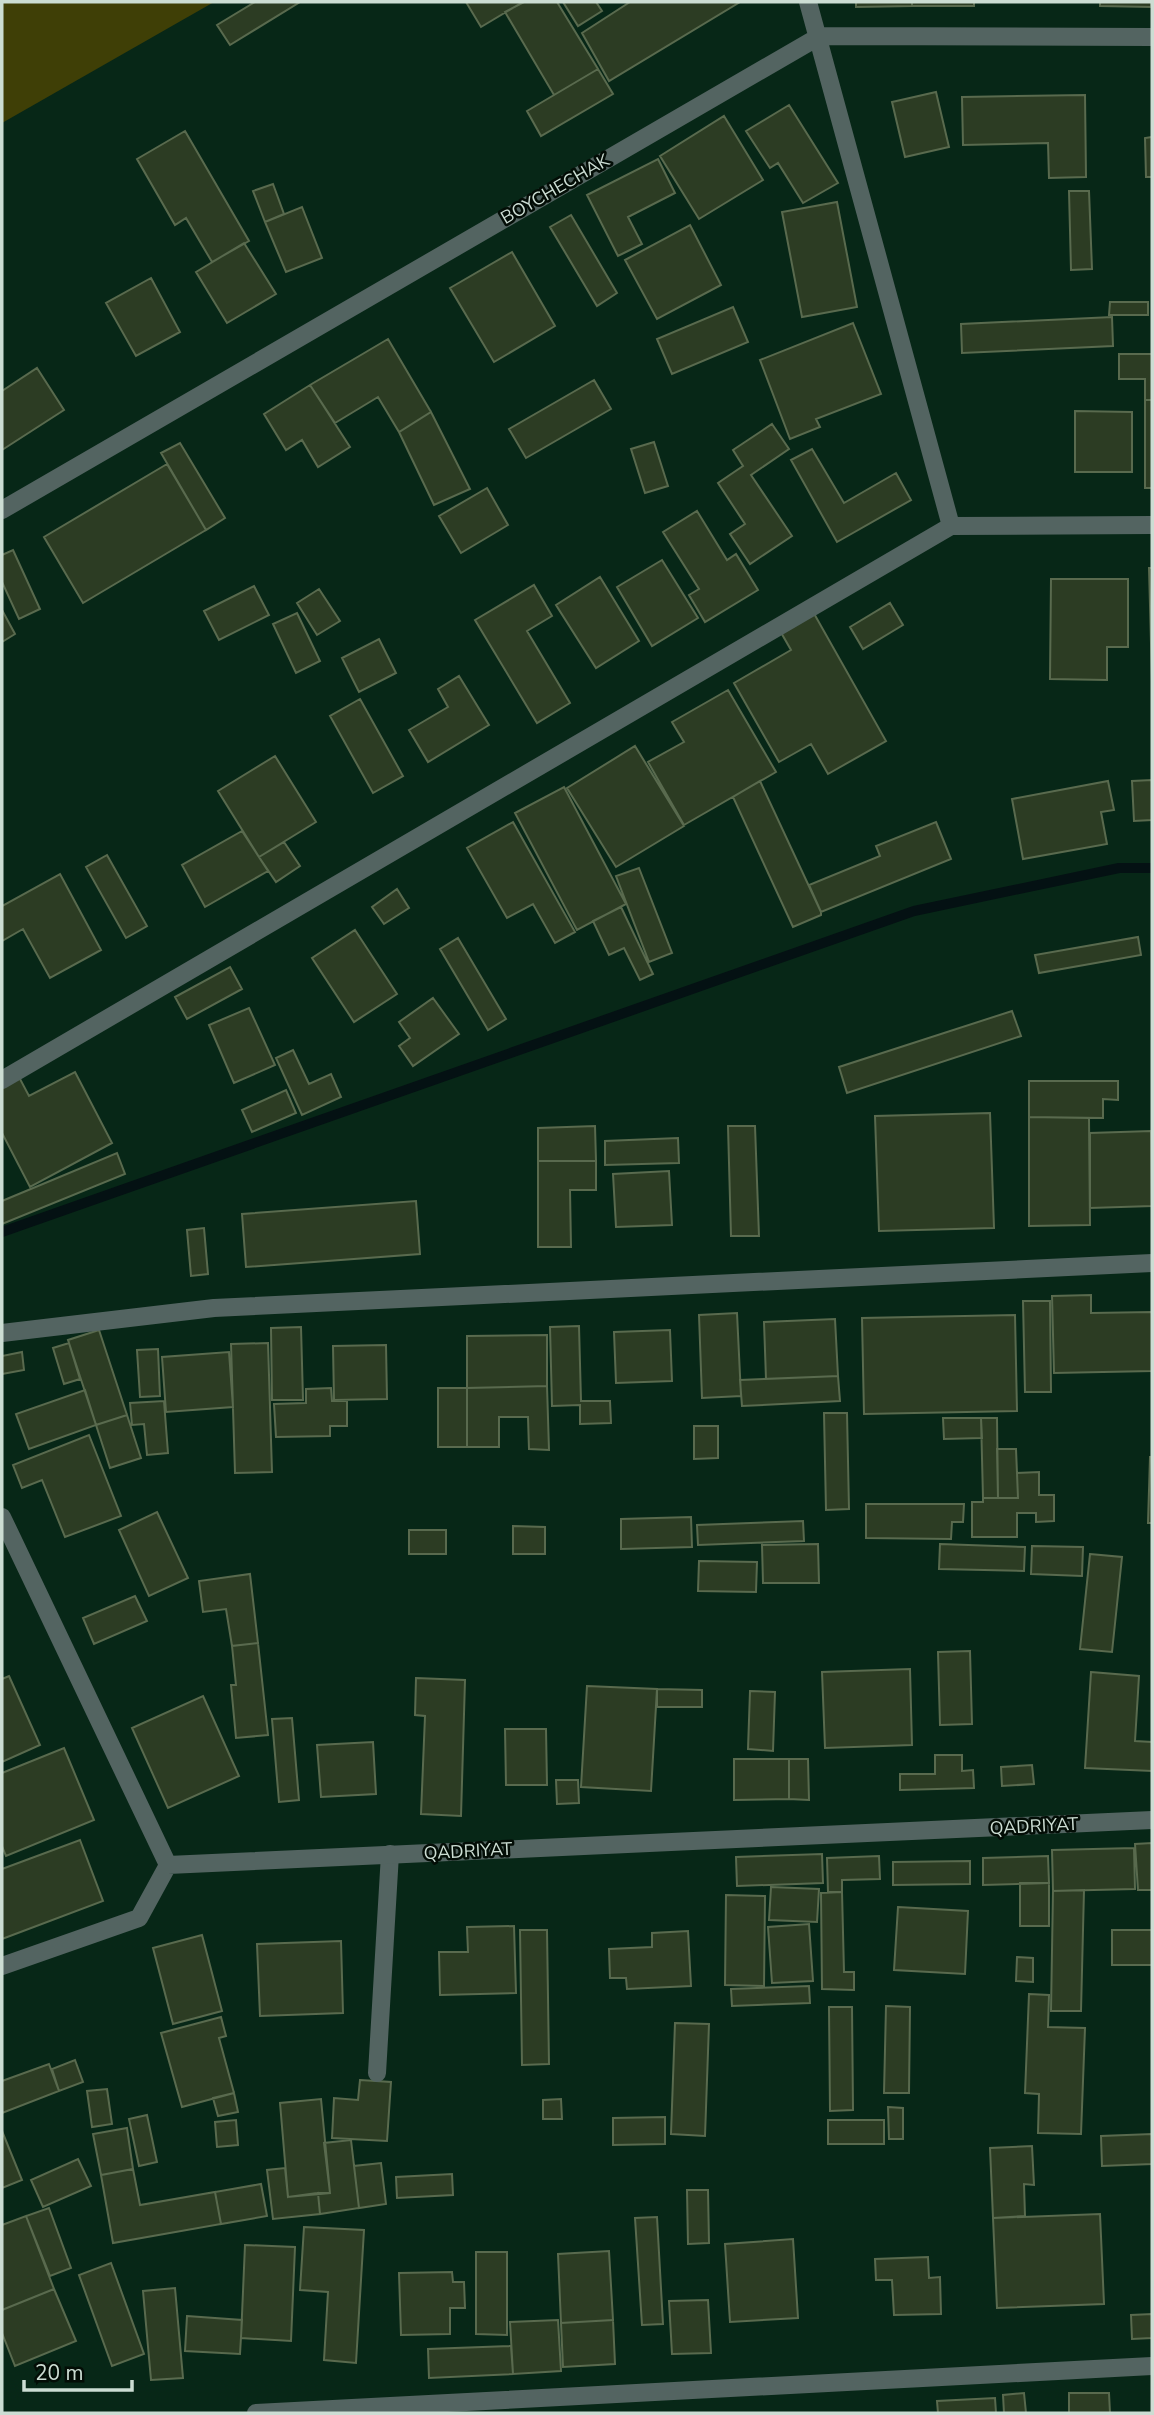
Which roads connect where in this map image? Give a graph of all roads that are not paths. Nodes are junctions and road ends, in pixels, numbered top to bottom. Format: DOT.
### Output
graph roads {
  1 [pos="808,2"];
  2 [pos="820,36"];
  3 [pos="1152,37"];
  4 [pos="2,510"];
  5 [pos="1152,525"];
  6 [pos="951,526"];
  7 [pos="2,1080"];
  8 [pos="1152,1263"];
  9 [pos="2,1333"];
  10 [pos="2,1517"];
  11 [pos="1152,1820"];
  12 [pos="390,1854"];
  13 [pos="168,1865"];
  14 [pos="2,1966"];
  15 [pos="377,2073"];
  16 [pos="1152,2366"];
  17 [pos="256,2413"];
  1 -- 2 [label="street"];
  2 -- 3 [label="street"];
  2 -- 4 [label="street, BOYCHECHAK"];
  2 -- 6 [label="street"];
  5 -- 6 [label="street"];
  6 -- 7 [label="street"];
  8 -- 9 [label="street"];
  10 -- 13 [label="street"];
  11 -- 12 [label="street, QADRIYAT"];
  12 -- 13 [label="street, QADRIYAT"];
  12 -- 15 [label="street"];
  13 -- 14 [label="street"];
  16 -- 17 [label="street"];
}
